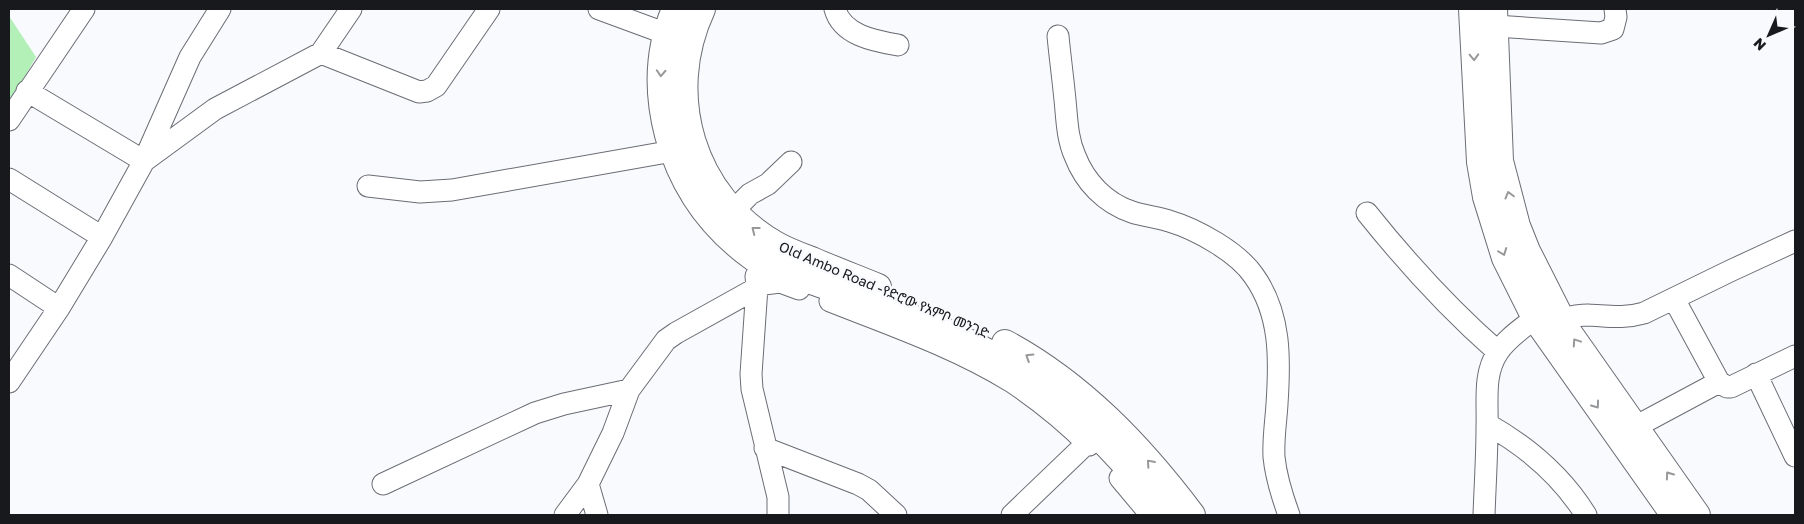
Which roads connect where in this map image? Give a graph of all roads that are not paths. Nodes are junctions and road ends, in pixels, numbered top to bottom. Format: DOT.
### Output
graph roads {
  1 [pos="84,9"];
  2 [pos="220,9"];
  3 [pos="351,9"];
  4 [pos="489,9"];
  5 [pos="599,9"];
  6 [pos="676,9"];
  7 [pos="702,9"];
  8 [pos="835,9"];
  9 [pos="1472,9"];
  10 [pos="1615,9"];
  11 [pos="1495,17"];
  12 [pos="667,34"];
  13 [pos="1058,36"];
  14 [pos="898,46"];
  15 [pos="321,53"];
  16 [pos="27,91"];
  17 [pos="9,120"];
  18 [pos="673,151"];
  19 [pos="144,161"];
  20 [pos="791,162"];
  21 [pos="1490,162"];
  22 [pos="9,179"];
  23 [pos="368,186"];
  24 [pos="723,211"];
  25 [pos="1367,213"];
  26 [pos="102,238"];
  27 [pos="1795,241"];
  28 [pos="758,261"];
  29 [pos="9,275"];
  30 [pos="780,282"];
  31 [pos="757,288"];
  32 [pos="1674,299"];
  33 [pos="59,308"];
  34 [pos="1548,318"];
  35 [pos="1498,352"];
  36 [pos="1795,356"];
  37 [pos="1756,374"];
  38 [pos="9,382"];
  39 [pos="1719,382"];
  40 [pos="629,390"];
  41 [pos="1488,424"];
  42 [pos="1635,427"];
  43 [pos="1087,443"];
  44 [pos="765,448"];
  45 [pos="1795,456"];
  46 [pos="383,484"];
  47 [pos="588,484"];
  48 [pos="1169,509"];
  49 [pos="565,515"];
  50 [pos="597,515"];
  51 [pos="778,515"];
  52 [pos="896,515"];
  53 [pos="1012,515"];
  54 [pos="1289,515"];
  55 [pos="1484,515"];
  56 [pos="1586,515"];
  57 [pos="1674,515"];
  58 [pos="1697,515"];
  1 -- 16 [label="street"];
  2 -- 19 [label="street"];
  3 -- 15 [label="street"];
  4 -- 15 [label="street"];
  5 -- 12 [label="street"];
  6 -- 12 [label="main road, Old Ambo Road -የድሮው የአምቦ መንገድ"];
  7 -- 24 [label="main road, Old Ambo Road -የድሮው የአምቦ መንገድ"];
  8 -- 14 [label="street"];
  9 -- 21 [label="main road, one-way"];
  10 -- 11 [label="street"];
  11 -- 21 [label="main road"];
  12 -- 18 [label="main road, Old Ambo Road -የድሮው የአምቦ መንገድ, one-way"];
  13 -- 54 [label="street"];
  15 -- 19 [label="street"];
  16 -- 17 [label="street"];
  16 -- 19 [label="street"];
  18 -- 23 [label="street"];
  18 -- 24 [label="main road, Old Ambo Road -የድሮው የአምቦ መንገድ"];
  19 -- 26 [label="street"];
  20 -- 24 [label="street"];
  21 -- 34 [label="main road"];
  22 -- 26 [label="street"];
  24 -- 28 [label="main road, Old Ambo Road -የድሮው የአምቦ መንገድ"];
  48 -- 24 [label="main road, Old Ambo Road -የድሮው የአምቦ መንገድ, one-way"];
  25 -- 35 [label="street"];
  26 -- 33 [label="street"];
  27 -- 32 [label="street"];
  28 -- 30 [label="street"];
  28 -- 31 [label="street"];
  28 -- 48 [label="main road, Old Ambo Road -የድሮው የአምቦ መንገድ"];
  29 -- 33 [label="street"];
  30 -- 31 [label="street"];
  30 -- 43 [label="street"];
  31 -- 40 [label="street"];
  31 -- 44 [label="street"];
  32 -- 34 [label="street"];
  32 -- 39 [label="street"];
  33 -- 38 [label="street"];
  34 -- 35 [label="street"];
  42 -- 34 [label="main road, one-way"];
  34 -- 57 [label="main road, one-way"];
  35 -- 41 [label="street"];
  36 -- 37 [label="street"];
  37 -- 39 [label="street"];
  37 -- 45 [label="street"];
  39 -- 42 [label="street"];
  40 -- 46 [label="street"];
  40 -- 47 [label="street"];
  41 -- 55 [label="street"];
  41 -- 56 [label="street"];
  58 -- 42 [label="main road, one-way"];
  43 -- 48 [label="street"];
  43 -- 53 [label="street"];
  44 -- 51 [label="street"];
  44 -- 52 [label="street"];
  47 -- 49 [label="street"];
  47 -- 50 [label="street"];
}
